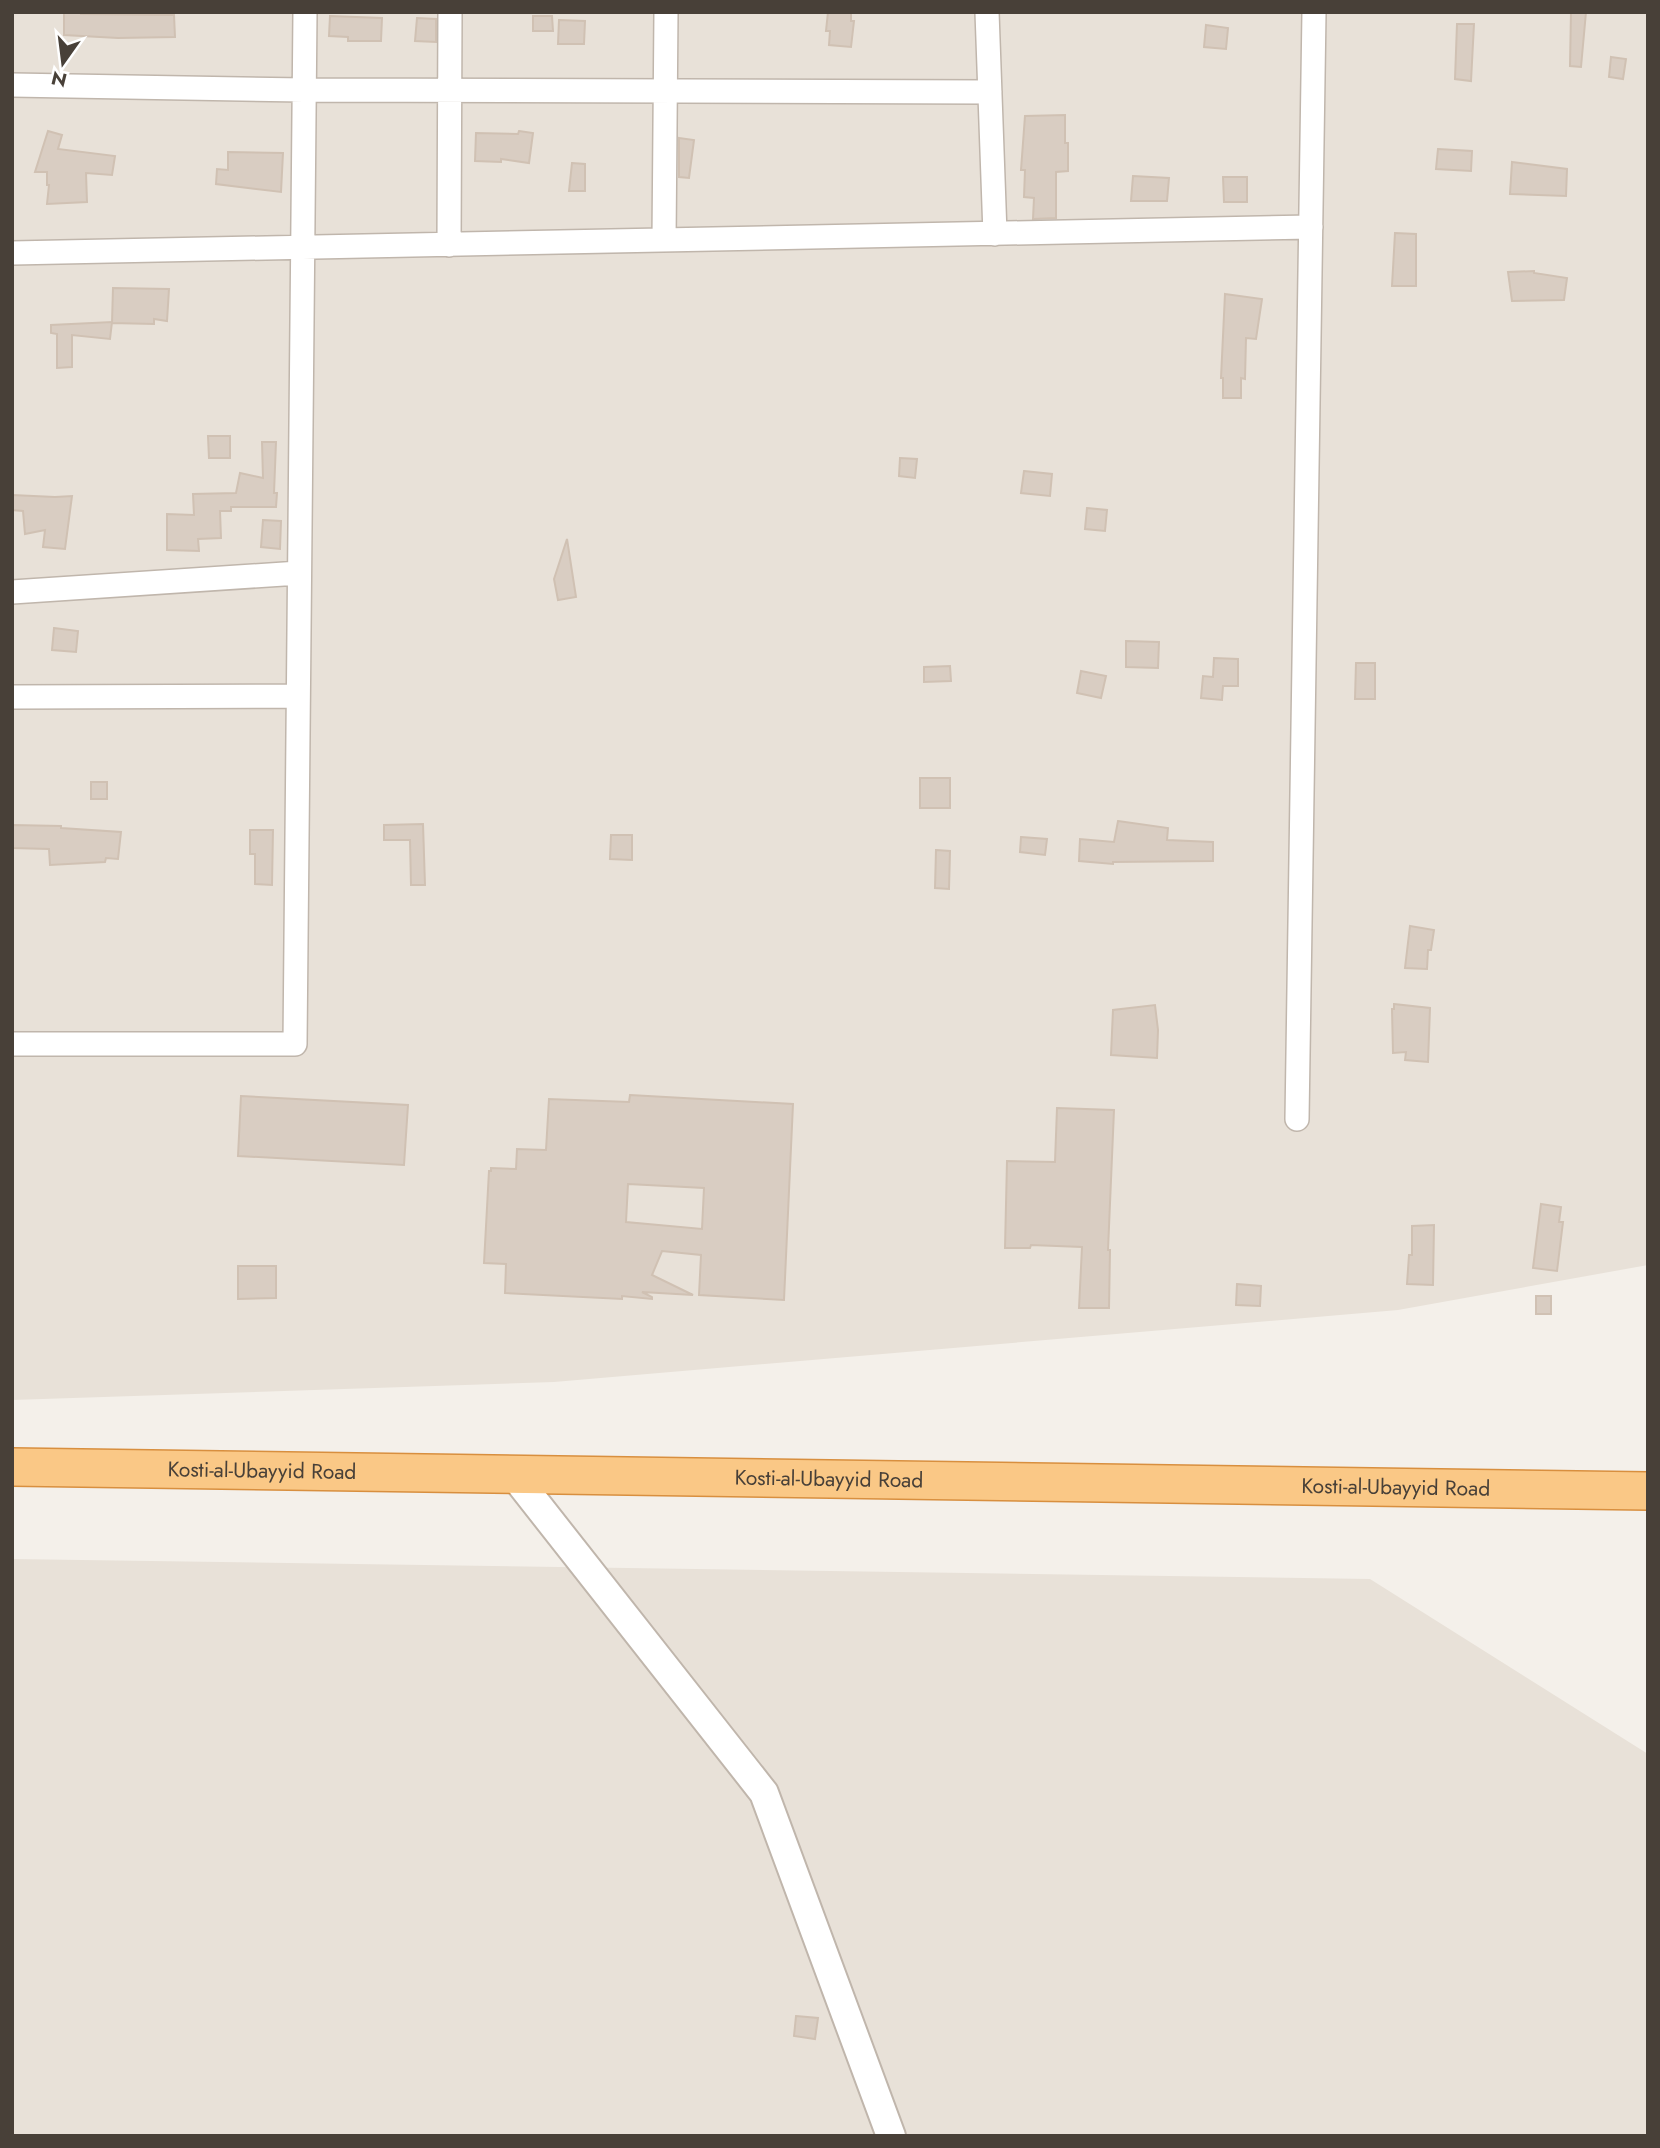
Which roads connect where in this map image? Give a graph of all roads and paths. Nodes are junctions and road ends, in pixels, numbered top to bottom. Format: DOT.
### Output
graph roads {
  1 [pos="304,12"];
  2 [pos="450,12"];
  3 [pos="667,12"];
  4 [pos="987,12"];
  5 [pos="1314,12"];
  6 [pos="12,85"];
  7 [pos="304,90"];
  8 [pos="450,91"];
  9 [pos="666,92"];
  10 [pos="990,92"];
  11 [pos="1311,227"];
  12 [pos="995,234"];
  13 [pos="664,240"];
  14 [pos="449,245"];
  15 [pos="302,247"];
  16 [pos="12,253"];
  17 [pos="299,573"];
  18 [pos="12,592"];
  19 [pos="298,696"];
  20 [pos="12,697"];
  21 [pos="12,1044"];
  22 [pos="1297,1119"];
  23 [pos="12,1467"];
  24 [pos="513,1474"];
  25 [pos="1648,1491"];
  26 [pos="891,2136"];
  1 -- 7 [label="street"];
  2 -- 8 [label="street"];
  3 -- 9 [label="street"];
  4 -- 10 [label="street"];
  5 -- 11 [label="street"];
  6 -- 7 [label="street"];
  7 -- 8 [label="street"];
  7 -- 15 [label="street"];
  8 -- 9 [label="street"];
  8 -- 14 [label="street"];
  9 -- 10 [label="street"];
  9 -- 13 [label="street"];
  10 -- 12 [label="street"];
  11 -- 12 [label="street"];
  11 -- 22 [label="street"];
  12 -- 13 [label="street"];
  13 -- 14 [label="street"];
  14 -- 15 [label="street"];
  15 -- 16 [label="street"];
  15 -- 17 [label="street"];
  17 -- 18 [label="street"];
  17 -- 19 [label="street"];
  19 -- 20 [label="street"];
  19 -- 21 [label="street"];
  23 -- 24 [label="highway, Kosti-al-Ubayyid Road"];
  24 -- 25 [label="highway, Kosti-al-Ubayyid Road"];
  24 -- 26 [label="street"];
}
